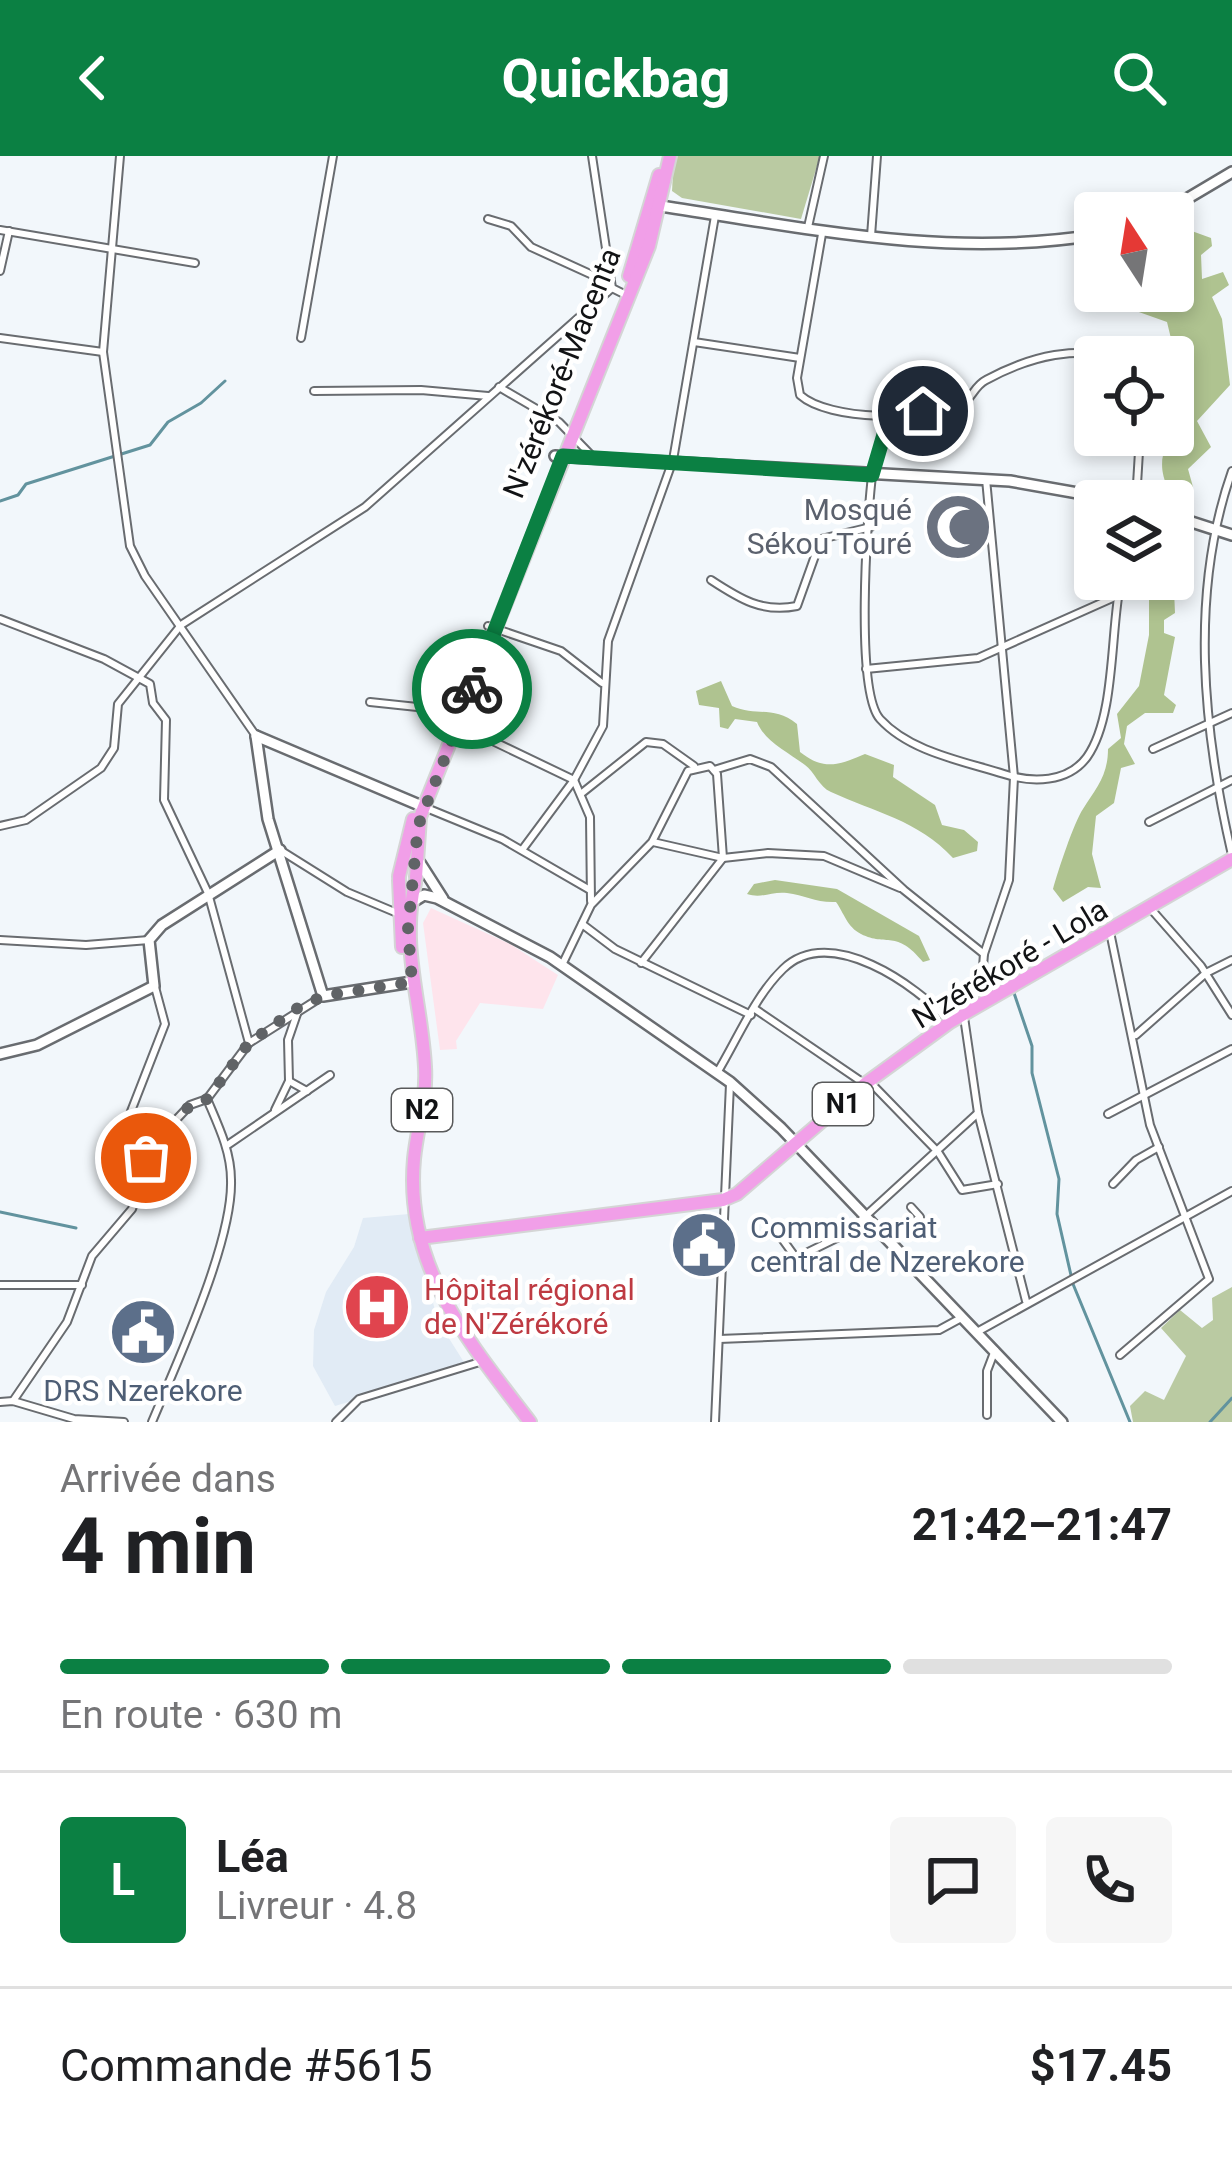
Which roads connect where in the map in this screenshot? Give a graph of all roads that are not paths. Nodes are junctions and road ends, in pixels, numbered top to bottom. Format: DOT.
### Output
graph roads {
  1 [pos="120,156"];
  2 [pos="332,156"];
  3 [pos="591,156"];
  4 [pos="666,156"];
  5 [pos="824,156"];
  6 [pos="877,156"];
  7 [pos="1232,172"];
  8 [pos="1194,194"];
  9 [pos="657,205"];
  10 [pos="715,214"];
  11 [pos="488,219"];
  12 [pos="4,230"];
  13 [pos="808,231"];
  14 [pos="822,234"];
  15 [pos="1074,238"];
  16 [pos="871,240"];
  17 [pos="109,250"];
  18 [pos="195,263"];
  19 [pos="0,271"];
  20 [pos="619,290"];
  21 [pos="0,338"];
  22 [pos="301,338"];
  23 [pos="694,342"];
  24 [pos="1074,351"];
  25 [pos="103,352"];
  26 [pos="800,358"];
  27 [pos="499,387"];
  28 [pos="314,391"];
  29 [pos="488,396"];
  30 [pos="890,414"];
  31 [pos="569,433"];
  32 [pos="591,455"];
  33 [pos="559,456"];
  34 [pos="673,460"];
  35 [pos="1232,470"];
  36 [pos="872,475"];
  37 [pos="986,479"];
  38 [pos="1074,490"];
  39 [pos="1194,523"];
  40 [pos="871,527"];
  41 [pos="1213,530"];
  42 [pos="1232,536"];
  43 [pos="711,580"];
  44 [pos="1108,600"];
  45 [pos="1117,600"];
  46 [pos="0,619"];
  47 [pos="181,625"];
  48 [pos="492,627"];
  49 [pos="1005,648"];
  50 [pos="866,669"];
  51 [pos="140,676"];
  52 [pos="604,684"];
  53 [pos="370,702"];
  54 [pos="1232,713"];
  55 [pos="455,719"];
  56 [pos="1211,723"];
  57 [pos="256,736"];
  58 [pos="1153,749"];
  59 [pos="694,766"];
  60 [pos="714,770"];
  61 [pos="1014,778"];
  62 [pos="574,780"];
  63 [pos="1232,780"];
  64 [pos="1219,785"];
  65 [pos="582,793"];
  66 [pos="421,806"];
  67 [pos="1149,821"];
  68 [pos="0,826"];
  69 [pos="652,842"];
  70 [pos="280,850"];
  71 [pos="523,850"];
  72 [pos="416,853"];
  73 [pos="723,858"];
  74 [pos="1231,862"];
  75 [pos="399,878"];
  76 [pos="415,880"];
  77 [pos="590,890"];
  78 [pos="904,890"];
  79 [pos="208,893"];
  80 [pos="447,903"];
  81 [pos="591,905"];
  82 [pos="1151,909"];
  83 [pos="403,910"];
  84 [pos="582,924"];
  85 [pos="1110,932"];
  86 [pos="0,940"];
  87 [pos="149,940"];
  88 [pos="984,954"];
  89 [pos="1232,960"];
  90 [pos="641,963"];
  91 [pos="562,964"];
  92 [pos="1206,974"];
  93 [pos="412,982"];
  94 [pos="154,986"];
  95 [pos="991,995"];
  96 [pos="323,996"];
  97 [pos="300,1007"];
  98 [pos="753,1012"];
  99 [pos="963,1014"];
  100 [pos="1232,1015"];
  101 [pos="950,1022"];
  102 [pos="1134,1036"];
  103 [pos="249,1043"];
  104 [pos="1232,1049"];
  105 [pos="0,1054"];
  106 [pos="717,1073"];
  107 [pos="330,1075"];
  108 [pos="289,1081"];
  109 [pos="730,1082"];
  110 [pos="867,1082"];
  111 [pos="308,1091"];
  112 [pos="1147,1095"];
  113 [pos="207,1099"];
  114 [pos="977,1113"];
  115 [pos="273,1114"];
  116 [pos="1108,1114"];
  117 [pos="226,1146"];
  118 [pos="798,1146"];
  119 [pos="1159,1148"];
  120 [pos="938,1152"];
  121 [pos="144,1164"];
  122 [pos="998,1184"];
  123 [pos="1113,1184"];
  124 [pos="1232,1191"];
  125 [pos="723,1200"];
  126 [pos="911,1207"];
  127 [pos="1187,1214"];
  128 [pos="866,1217"];
  129 [pos="775,1229"];
  130 [pos="420,1238"];
  131 [pos="889,1242"];
  132 [pos="0,1285"];
  133 [pos="82,1285"];
  134 [pos="1026,1300"];
  135 [pos="963,1317"];
  136 [pos="977,1332"];
  137 [pos="719,1339"];
  138 [pos="995,1351"];
  139 [pos="1120,1354"];
  140 [pos="483,1361"];
  141 [pos="13,1401"];
  142 [pos="0,1402"];
  143 [pos="987,1415"];
  144 [pos="124,1422"];
  145 [pos="152,1422"];
  146 [pos="336,1422"];
  147 [pos="530,1422"];
  148 [pos="715,1422"];
  149 [pos="1062,1422"];
  1 -- 17 [label="street"];
  2 -- 22 [label="street"];
  3 -- 20 [label="street"];
  4 -- 9 [label="highway, N2"];
  5 -- 13 [label="street"];
  6 -- 16 [label="street"];
  7 -- 8 [label="street"];
  9 -- 10 [label="street"];
  9 -- 20 [label="highway, N2"];
  10 -- 13 [label="street"];
  10 -- 23 [label="street"];
  11 -- 20 [label="street"];
  12 -- 17 [label="street"];
  12 -- 19 [label="street"];
  13 -- 14 [label="street"];
  14 -- 16 [label="street"];
  14 -- 26 [label="street"];
  15 -- 16 [label="street"];
  17 -- 18 [label="street"];
  17 -- 25 [label="street"];
  20 -- 27 [label="street"];
  20 -- 31 [label="highway, N2"];
  21 -- 25 [label="street"];
  23 -- 26 [label="street"];
  23 -- 34 [label="street"];
  24 -- 30 [label="street"];
  25 -- 47 [label="street"];
  26 -- 30 [label="street"];
  27 -- 29 [label="street"];
  27 -- 31 [label="street"];
  28 -- 29 [label="street"];
  29 -- 47 [label="street"];
  30 -- 36 [label="street"];
  31 -- 32 [label="street"];
  31 -- 33 [label="highway, N2"];
  32 -- 33 [label="street"];
  32 -- 34 [label="street"];
  33 -- 48 [label="highway, N2"];
  34 -- 36 [label="street"];
  34 -- 52 [label="street"];
  35 -- 41 [label="street"];
  36 -- 37 [label="street"];
  36 -- 40 [label="street"];
  37 -- 38 [label="street"];
  37 -- 49 [label="street"];
  39 -- 41 [label="street"];
  40 -- 43 [label="street"];
  40 -- 50 [label="street"];
  41 -- 42 [label="street"];
  41 -- 56 [label="street"];
  44 -- 49 [label="street"];
  45 -- 61 [label="street"];
  46 -- 51 [label="street"];
  47 -- 51 [label="street"];
  47 -- 57 [label="street"];
  48 -- 52 [label="street"];
  48 -- 55 [label="highway, N2"];
  49 -- 50 [label="street"];
  49 -- 61 [label="street"];
  50 -- 61 [label="street"];
  51 -- 68 [label="street"];
  51 -- 79 [label="street"];
  52 -- 62 [label="street"];
  53 -- 55 [label="street"];
  54 -- 56 [label="street"];
  55 -- 62 [label="street"];
  55 -- 66 [label="highway, N2"];
  56 -- 58 [label="street"];
  56 -- 64 [label="street"];
  57 -- 66 [label="street"];
  57 -- 70 [label="street"];
  59 -- 60 [label="street"];
  59 -- 65 [label="street"];
  59 -- 69 [label="street"];
  60 -- 73 [label="street"];
  60 -- 78 [label="street"];
  61 -- 88 [label="street"];
  62 -- 65 [label="street"];
  62 -- 71 [label="street"];
  63 -- 64 [label="street"];
  64 -- 67 [label="street"];
  64 -- 74 [label="street"];
  65 -- 77 [label="street"];
  66 -- 71 [label="street"];
  66 -- 72 [label="highway, N2"];
  66 -- 75 [label="highway, N2"];
  69 -- 73 [label="street"];
  69 -- 81 [label="street"];
  70 -- 79 [label="street"];
  70 -- 83 [label="street"];
  70 -- 96 [label="street"];
  71 -- 77 [label="street"];
  72 -- 76 [label="highway, N2"];
  72 -- 80 [label="street"];
  73 -- 78 [label="street"];
  73 -- 90 [label="street"];
  74 -- 82 [label="highway, N'zérékoré - Lola / N1"];
  75 -- 76 [label="highway"];
  75 -- 83 [label="highway, N2"];
  76 -- 83 [label="highway, N2"];
  77 -- 81 [label="street"];
  78 -- 88 [label="street"];
  79 -- 87 [label="street"];
  79 -- 103 [label="street"];
  80 -- 83 [label="street"];
  80 -- 91 [label="street"];
  81 -- 84 [label="street"];
  82 -- 85 [label="highway, N'zérékoré - Lola / N1"];
  82 -- 92 [label="street"];
  83 -- 93 [label="highway, N2"];
  84 -- 90 [label="street"];
  84 -- 91 [label="street"];
  85 -- 95 [label="highway, N'zérékoré - Lola / N1"];
  85 -- 102 [label="street"];
  86 -- 87 [label="street"];
  87 -- 94 [label="street"];
  88 -- 95 [label="street"];
  89 -- 92 [label="street"];
  90 -- 98 [label="street"];
  91 -- 106 [label="street"];
  92 -- 100 [label="street"];
  92 -- 102 [label="street"];
  93 -- 96 [label="street"];
  93 -- 130 [label="highway, N2"];
  94 -- 105 [label="street"];
  94 -- 121 [label="street"];
  95 -- 99 [label="highway, N'zérékoré - Lola / N1"];
  96 -- 97 [label="street"];
  97 -- 103 [label="street"];
  97 -- 108 [label="street"];
  98 -- 101 [label="street"];
  98 -- 106 [label="street"];
  98 -- 110 [label="street"];
  99 -- 101 [label="highway, N'zérékoré - Lola / N1"];
  99 -- 114 [label="street"];
  101 -- 110 [label="highway, N'zérékoré - Lola / N1"];
  102 -- 112 [label="street"];
  103 -- 113 [label="street"];
  104 -- 112 [label="street"];
  106 -- 109 [label="street"];
  107 -- 111 [label="street"];
  108 -- 111 [label="street"];
  108 -- 115 [label="street"];
  109 -- 118 [label="street"];
  109 -- 125 [label="street"];
  110 -- 118 [label="highway, N'zérékoré - Lola / N1"];
  110 -- 120 [label="street"];
  111 -- 115 [label="street"];
  112 -- 116 [label="street"];
  112 -- 119 [label="street"];
  113 -- 117 [label="street"];
  113 -- 121 [label="street"];
  114 -- 120 [label="street"];
  114 -- 122 [label="street"];
  115 -- 117 [label="street"];
  117 -- 145 [label="street"];
  118 -- 125 [label="highway, N'zérékoré - Lola / N1"];
  118 -- 128 [label="street"];
  119 -- 123 [label="street"];
  119 -- 127 [label="street"];
  120 -- 122 [label="street"];
  120 -- 128 [label="street"];
  121 -- 133 [label="street"];
  122 -- 134 [label="street"];
  124 -- 127 [label="street"];
  125 -- 130 [label="highway, N'zérékoré - Lola / N1"];
  125 -- 137 [label="street"];
  126 -- 131 [label="street"];
  127 -- 134 [label="street"];
  127 -- 139 [label="street"];
  128 -- 129 [label="street"];
  128 -- 131 [label="street"];
  130 -- 140 [label="highway"];
  131 -- 135 [label="street"];
  132 -- 133 [label="street"];
  133 -- 141 [label="street"];
  134 -- 136 [label="street"];
  135 -- 136 [label="street"];
  135 -- 137 [label="street"];
  136 -- 138 [label="street"];
  137 -- 148 [label="street"];
  138 -- 143 [label="street"];
  138 -- 149 [label="street"];
  140 -- 146 [label="street"];
  140 -- 147 [label="highway"];
  141 -- 142 [label="street"];
  141 -- 144 [label="street"];
}
